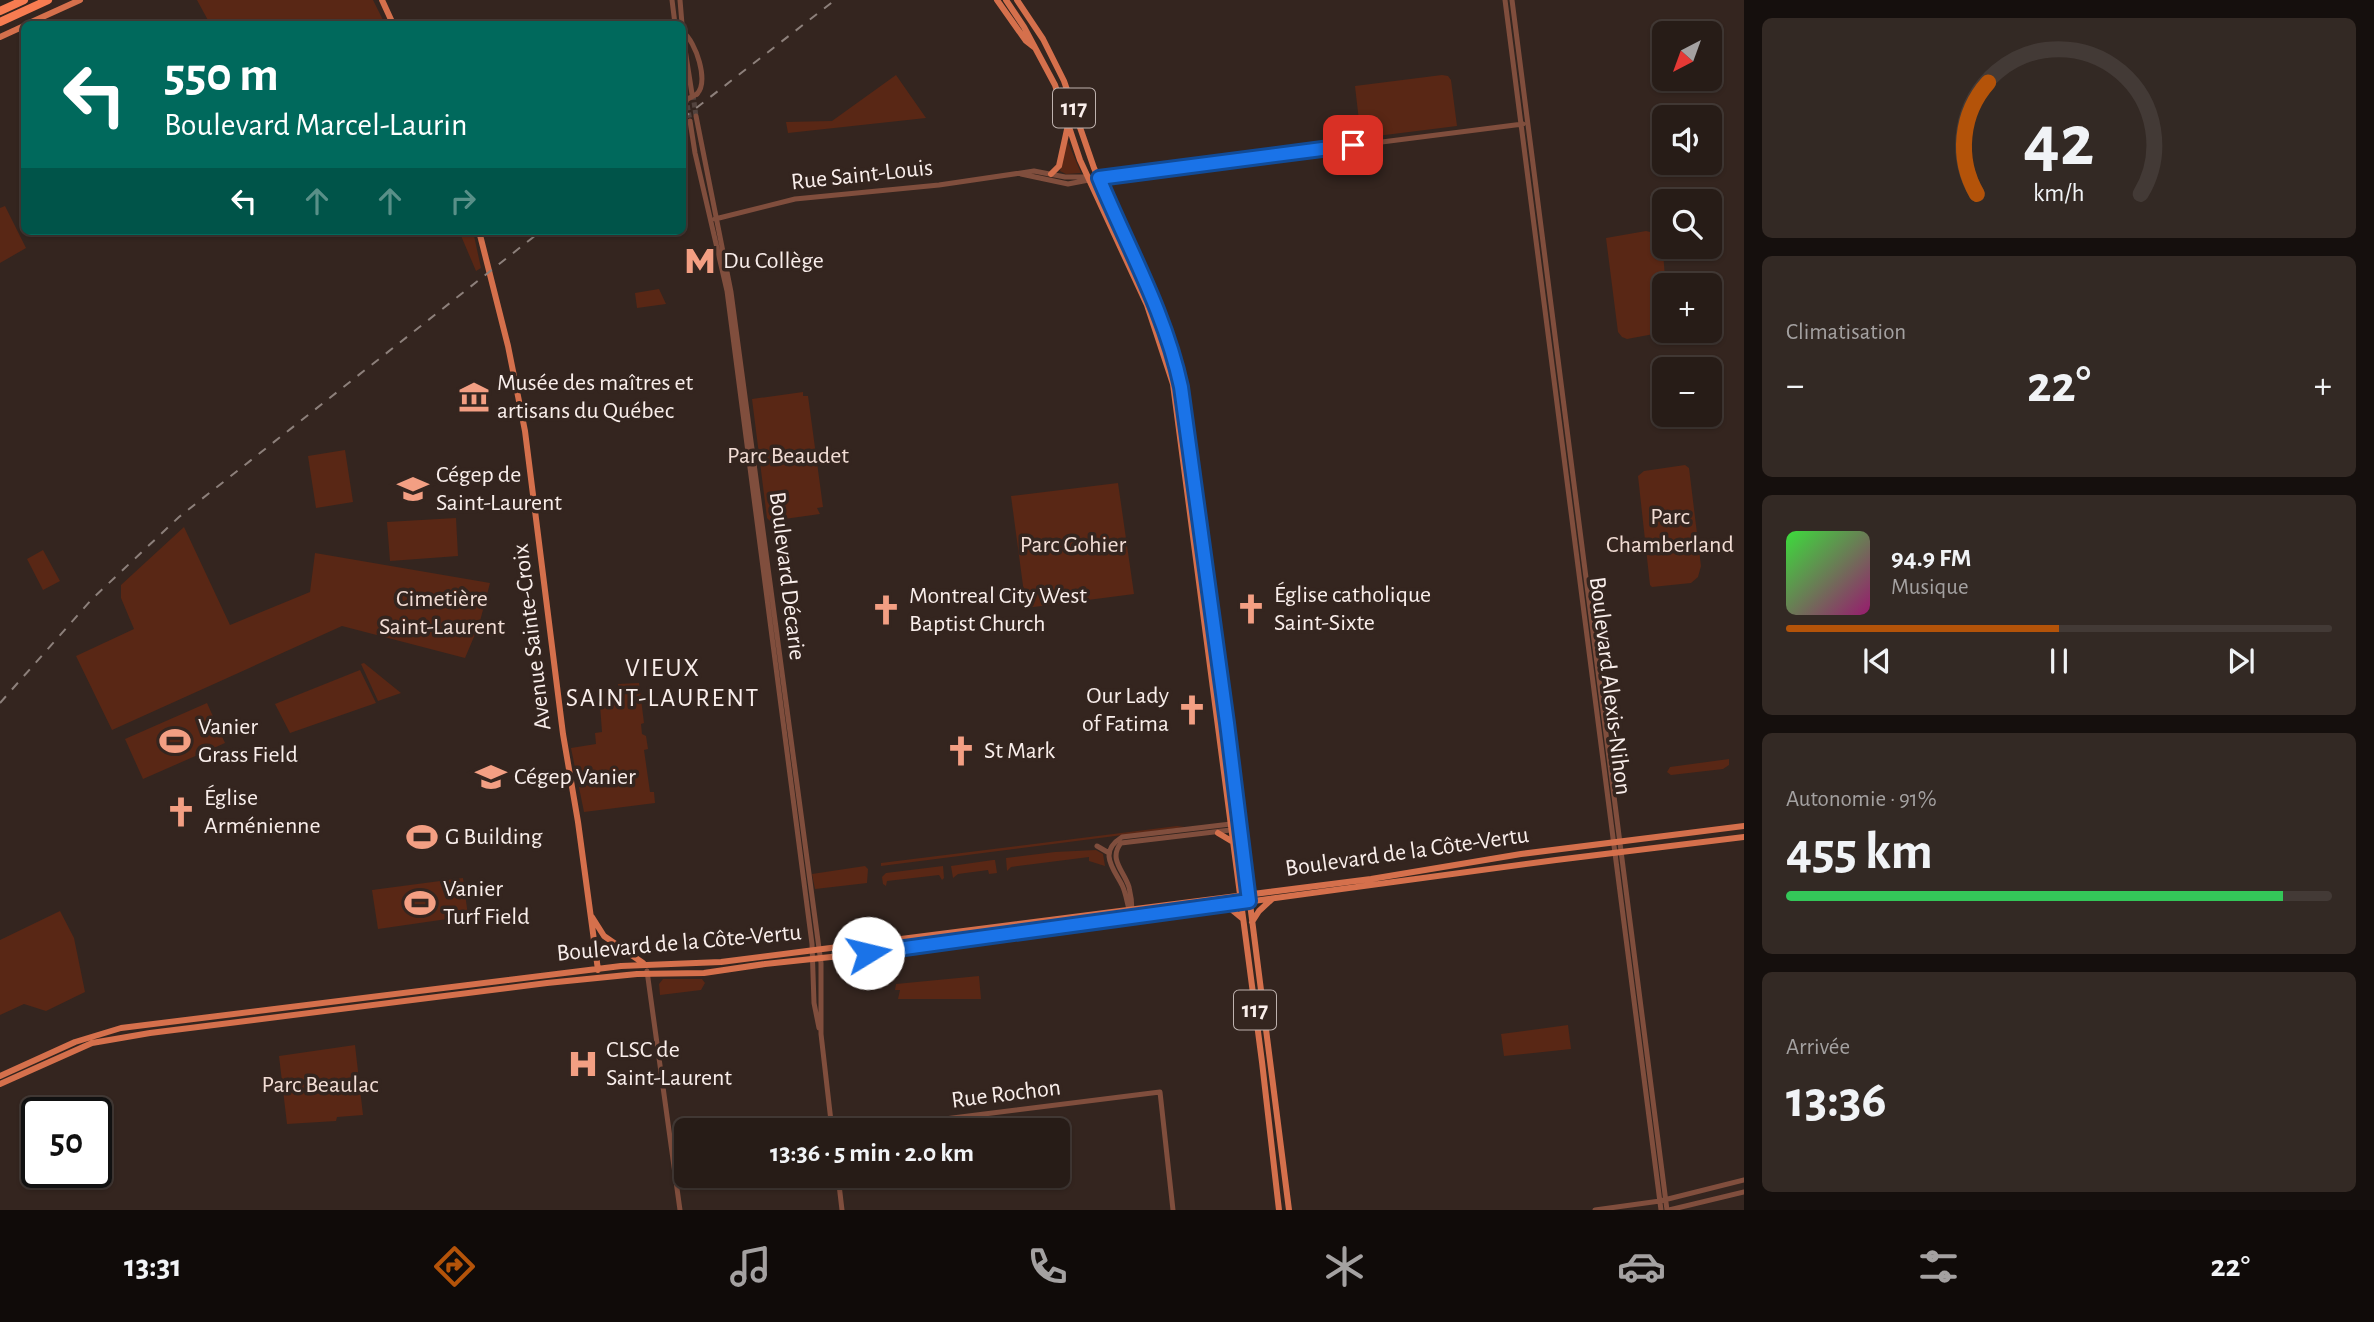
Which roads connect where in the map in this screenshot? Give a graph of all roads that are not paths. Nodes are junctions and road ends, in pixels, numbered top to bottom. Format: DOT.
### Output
graph roads {
  1 [pos="24,0"];
  2 [pos="48,0"];
  3 [pos="80,0"];
  4 [pos="382,0"];
  5 [pos="671,0"];
  6 [pos="680,0"];
  7 [pos="997,0"];
  8 [pos="1006,0"];
  9 [pos="1017,0"];
  10 [pos="1023,0"];
  11 [pos="1504,0"];
  12 [pos="1512,0"];
  13 [pos="0,11"];
  14 [pos="1030,18"];
  15 [pos="35,21"];
  16 [pos="392,21"];
  17 [pos="674,21"];
  18 [pos="682,21"];
  19 [pos="0,22"];
  20 [pos="21,27"];
  21 [pos="686,34"];
  22 [pos="0,37"];
  23 [pos="1038,50"];
  24 [pos="687,98"];
  25 [pos="696,116"];
  26 [pos="690,121"];
  27 [pos="1068,123"];
  28 [pos="1528,123"];
  29 [pos="1520,124"];
  30 [pos="1021,174"];
  31 [pos="1051,174"];
  32 [pos="1099,178"];
  33 [pos="1088,179"];
  34 [pos="717,219"];
  35 [pos="710,221"];
  36 [pos="481,235"];
  37 [pos="1744,826"];
  38 [pos="1235,827"];
  39 [pos="1200,828"];
  40 [pos="1218,833"];
  41 [pos="1200,835"];
  42 [pos="1744,837"];
  43 [pos="1122,840"];
  44 [pos="1233,842"];
  45 [pos="1617,842"];
  46 [pos="1097,846"];
  47 [pos="1109,853"];
  48 [pos="1618,853"];
  49 [pos="808,895"];
  50 [pos="1244,898"];
  51 [pos="1273,899"];
  52 [pos="1224,905"];
  53 [pos="1130,909"];
  54 [pos="591,916"];
  55 [pos="1132,918"];
  56 [pos="1243,919"];
  57 [pos="1251,924"];
  58 [pos="815,950"];
  59 [pos="816,959"];
  60 [pos="646,964"];
  61 [pos="598,969"];
  62 [pos="647,974"];
  63 [pos="599,979"];
  64 [pos="0,1076"];
  65 [pos="0,1084"];
  66 [pos="831,1118"];
  67 [pos="953,1118"];
  68 [pos="672,1151"];
  69 [pos="1744,1180"];
  70 [pos="839,1188"];
  71 [pos="1744,1192"];
  72 [pos="1663,1200"];
  73 [pos="680,1210"];
  74 [pos="842,1210"];
  75 [pos="1173,1210"];
  76 [pos="1279,1210"];
  77 [pos="1289,1210"];
  78 [pos="1595,1210"];
  79 [pos="1661,1210"];
  80 [pos="1668,1210"];
  1 -- 13 [label="highway"];
  2 -- 19 [label="highway"];
  3 -- 15 [label="main road"];
  4 -- 16 [label="main road"];
  5 -- 17 [label="street"];
  6 -- 18 [label="street"];
  7 -- 23 [label="main road"];
  8 -- 23 [label="main road, 117"];
  9 -- 14 [label="main road, 117"];
  10 -- 14 [label="main road"];
  11 -- 29 [label="street, Boulevard Alexis-Nihon"];
  12 -- 28 [label="street, Boulevard Alexis-Nihon"];
  14 -- 32 [label="main road, 117"];
  20 -- 22 [label="main road"];
  21 -- 24 [label="street, bridge"];
  23 -- 27 [label="main road, 117"];
  25 -- 34 [label="street, Boulevard Décarie"];
  26 -- 35 [label="street, Boulevard Décarie"];
  27 -- 31 [label="main road"];
  27 -- 33 [label="main road, 117"];
  28 -- 29 [label="street, Rue Saint-Louis"];
  28 -- 45 [label="street, Boulevard Alexis-Nihon"];
  29 -- 32 [label="street, Rue Saint-Louis"];
  29 -- 45 [label="street, Boulevard Alexis-Nihon"];
  30 -- 31 [label="street, Rue Saint-Louis"];
  30 -- 33 [label="street, Rue Saint-Louis"];
  30 -- 34 [label="street, Rue Saint-Louis"];
  31 -- 33 [label="street, Rue Saint-Louis"];
  32 -- 33 [label="street, Rue Saint-Louis"];
  32 -- 38 [label="main road, 117"];
  33 -- 38 [label="main road, 117"];
  34 -- 35 [label="street, Rue Saint-Louis"];
  34 -- 49 [label="street, Boulevard Décarie"];
  35 -- 49 [label="street, Boulevard Décarie"];
  36 -- 54 [label="main road, Avenue Sainte-Croix"];
  37 -- 45 [label="main road, Boulevard de la Côte-Vertu"];
  38 -- 39 [label="street"];
  38 -- 40 [label="street"];
  38 -- 44 [label="main road, 117"];
  38 -- 50 [label="main road, 117"];
  39 -- 41 [label="street"];
  39 -- 43 [label="street"];
  40 -- 41 [label="street"];
  40 -- 44 [label="main road"];
  41 -- 43 [label="street"];
  42 -- 48 [label="main road, Boulevard de la Côte-Vertu"];
  43 -- 47 [label="street"];
  43 -- 53 [label="street"];
  44 -- 50 [label="main road, 117"];
  45 -- 48 [label="street, Boulevard Alexis-Nihon"];
  45 -- 50 [label="main road, Boulevard de la Côte-Vertu"];
  46 -- 47 [label="street"];
  47 -- 53 [label="street"];
  48 -- 51 [label="main road, Boulevard de la Côte-Vertu"];
  48 -- 72 [label="street, Boulevard Alexis-Nihon"];
  49 -- 58 [label="street, Boulevard Décarie"];
  50 -- 51 [label="main road, Boulevard de la Côte-Vertu"];
  50 -- 52 [label="main road, Boulevard de la Côte-Vertu"];
  50 -- 53 [label="main road, Boulevard de la Côte-Vertu"];
  50 -- 56 [label="main road, 117"];
  50 -- 57 [label="main road, 117"];
  51 -- 57 [label="main road"];
  52 -- 55 [label="main road, Boulevard de la Côte-Vertu"];
  52 -- 56 [label="main road"];
  53 -- 55 [label="street"];
  53 -- 58 [label="main road, Boulevard de la Côte-Vertu"];
  54 -- 60 [label="main road"];
  54 -- 61 [label="main road, Avenue Sainte-Croix"];
  55 -- 59 [label="main road, Boulevard de la Côte-Vertu"];
  56 -- 76 [label="main road, 117"];
  57 -- 77 [label="main road, 117"];
  58 -- 59 [label="street, Boulevard Décarie"];
  58 -- 60 [label="main road, Boulevard de la Côte-Vertu"];
  59 -- 62 [label="main road, Boulevard de la Côte-Vertu"];
  59 -- 66 [label="street, Boulevard Décarie"];
  60 -- 61 [label="main road, Boulevard de la Côte-Vertu"];
  60 -- 62 [label="street"];
  61 -- 63 [label="main road, Avenue Sainte-Croix"];
  61 -- 64 [label="main road, Boulevard de la Côte-Vertu"];
  62 -- 63 [label="main road, Boulevard de la Côte-Vertu"];
  62 -- 68 [label="street"];
  63 -- 65 [label="main road, Boulevard de la Côte-Vertu"];
  67 -- 75 [label="street, Rue Rochon"];
  68 -- 73 [label="street"];
  69 -- 72 [label="street"];
  70 -- 74 [label="street"];
  71 -- 80 [label="street"];
  72 -- 78 [label="street"];
  72 -- 79 [label="street, Boulevard Alexis-Nihon"];
  72 -- 80 [label="street, Boulevard Alexis-Nihon"];
}
